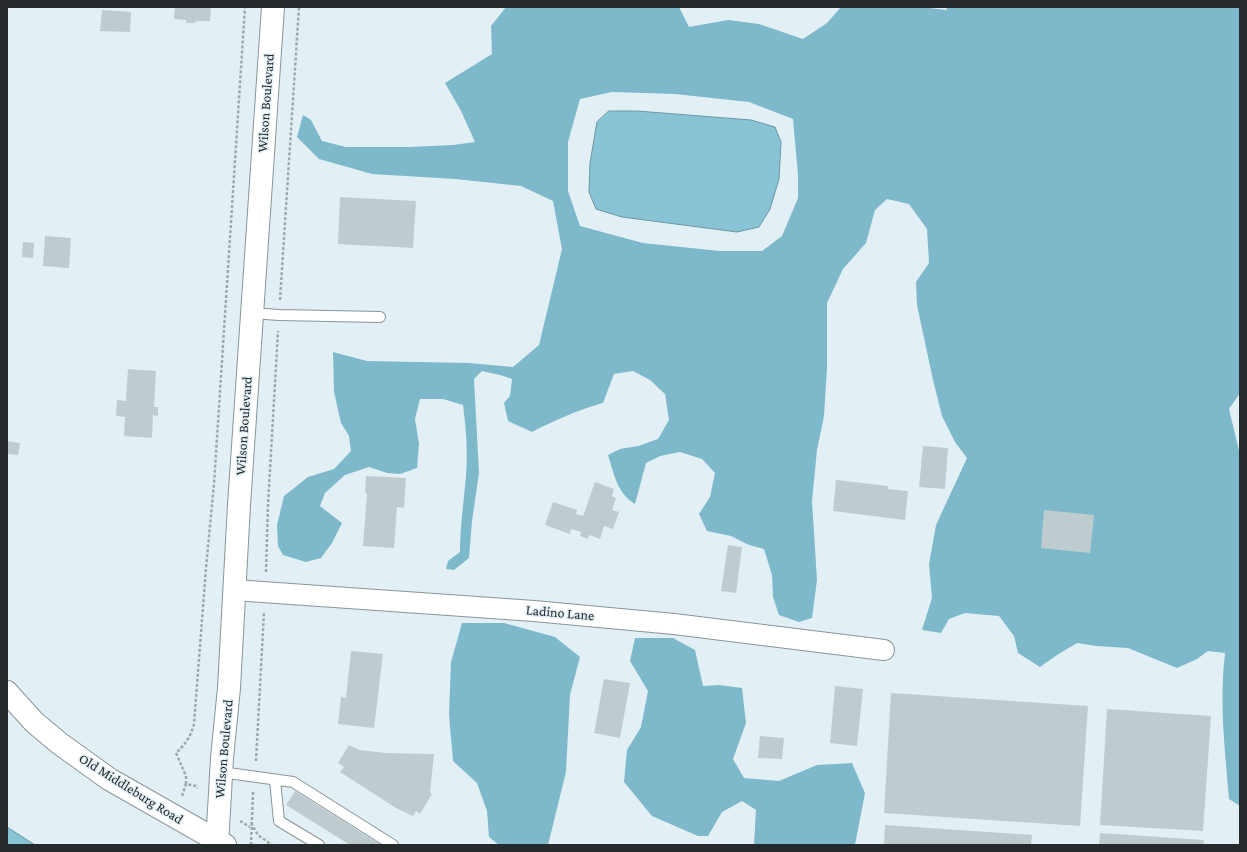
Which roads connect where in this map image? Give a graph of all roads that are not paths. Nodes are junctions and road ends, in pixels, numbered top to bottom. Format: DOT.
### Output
graph roads {
  1 [pos="273,7"];
  2 [pos="252,313"];
  3 [pos="380,317"];
  4 [pos="234,590"];
  5 [pos="884,650"];
  6 [pos="7,692"];
  7 [pos="221,772"];
  8 [pos="275,780"];
  9 [pos="220,844"];
  10 [pos="319,845"];
  11 [pos="393,845"];
  1 -- 2 [label="main road, Wilson Boulevard"];
  2 -- 3 [label="lane"];
  2 -- 4 [label="main road, Wilson Boulevard"];
  4 -- 5 [label="street, Ladino Lane"];
  4 -- 7 [label="main road, Wilson Boulevard"];
  6 -- 9 [label="main road, Old Middleburg Road"];
  7 -- 8 [label="lane"];
  7 -- 9 [label="main road, Wilson Boulevard"];
  8 -- 10 [label="lane"];
  8 -- 11 [label="lane"];
}
